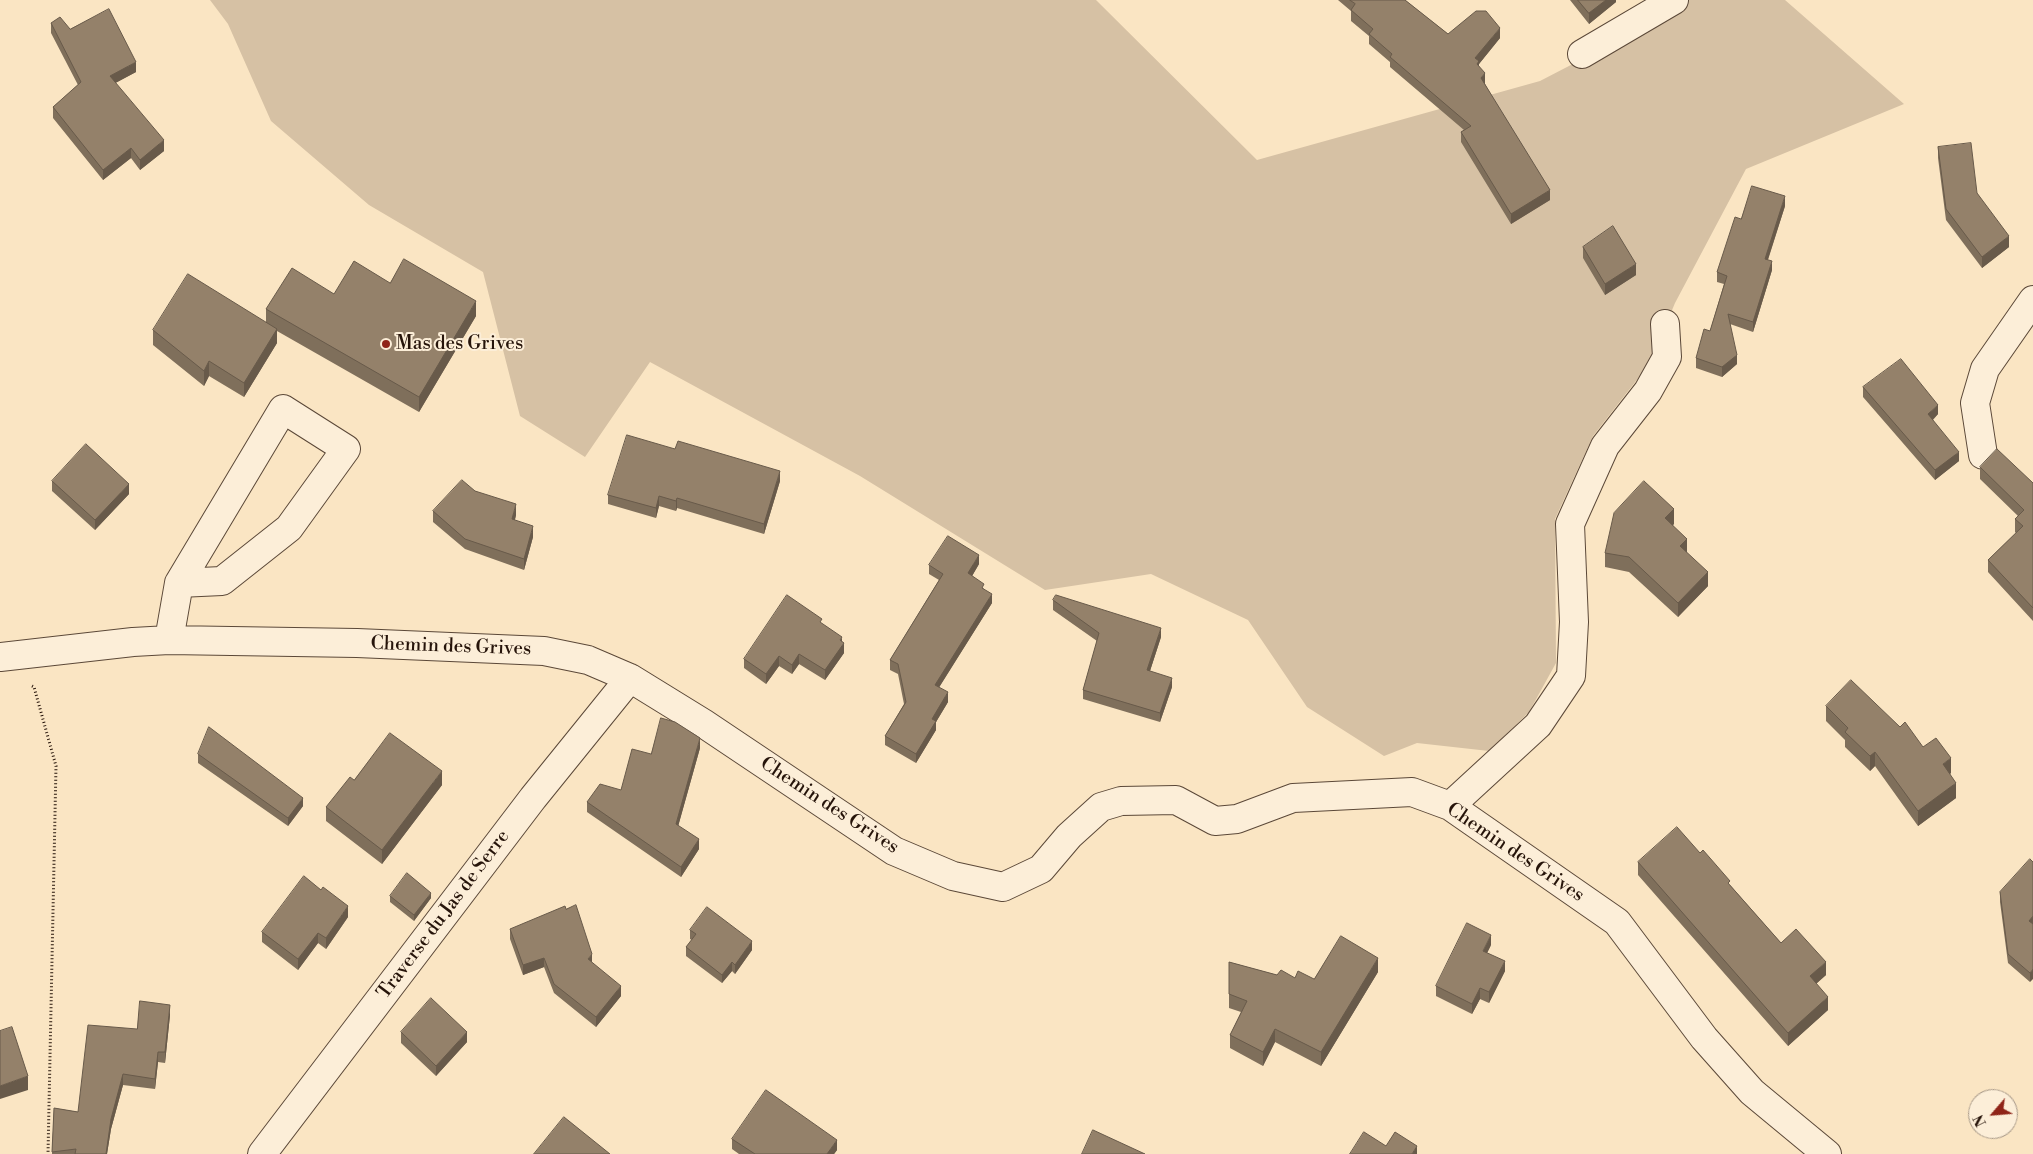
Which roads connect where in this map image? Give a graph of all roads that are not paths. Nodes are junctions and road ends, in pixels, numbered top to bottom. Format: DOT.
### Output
graph roads {
  1 [pos="1674,0"];
  2 [pos="1582,54"];
  3 [pos="2033,300"];
  4 [pos="1665,324"];
  5 [pos="1983,455"];
  6 [pos="178,583"];
  7 [pos="169,640"];
  8 [pos="0,657"];
  9 [pos="630,678"];
  10 [pos="1450,806"];
  11 [pos="262,1154"];
  12 [pos="1827,1154"];
  1 -- 2 [label="street"];
  3 -- 5 [label="street"];
  4 -- 10 [label="street"];
  6 -- 6 [label="street"];
  6 -- 7 [label="street"];
  7 -- 8 [label="street, Chemin des Grives"];
  7 -- 9 [label="street, Chemin des Grives"];
  9 -- 10 [label="street, Chemin des Grives"];
  9 -- 11 [label="street, Traverse du Jas de Serre"];
  10 -- 12 [label="street, Chemin des Grives"];
}
